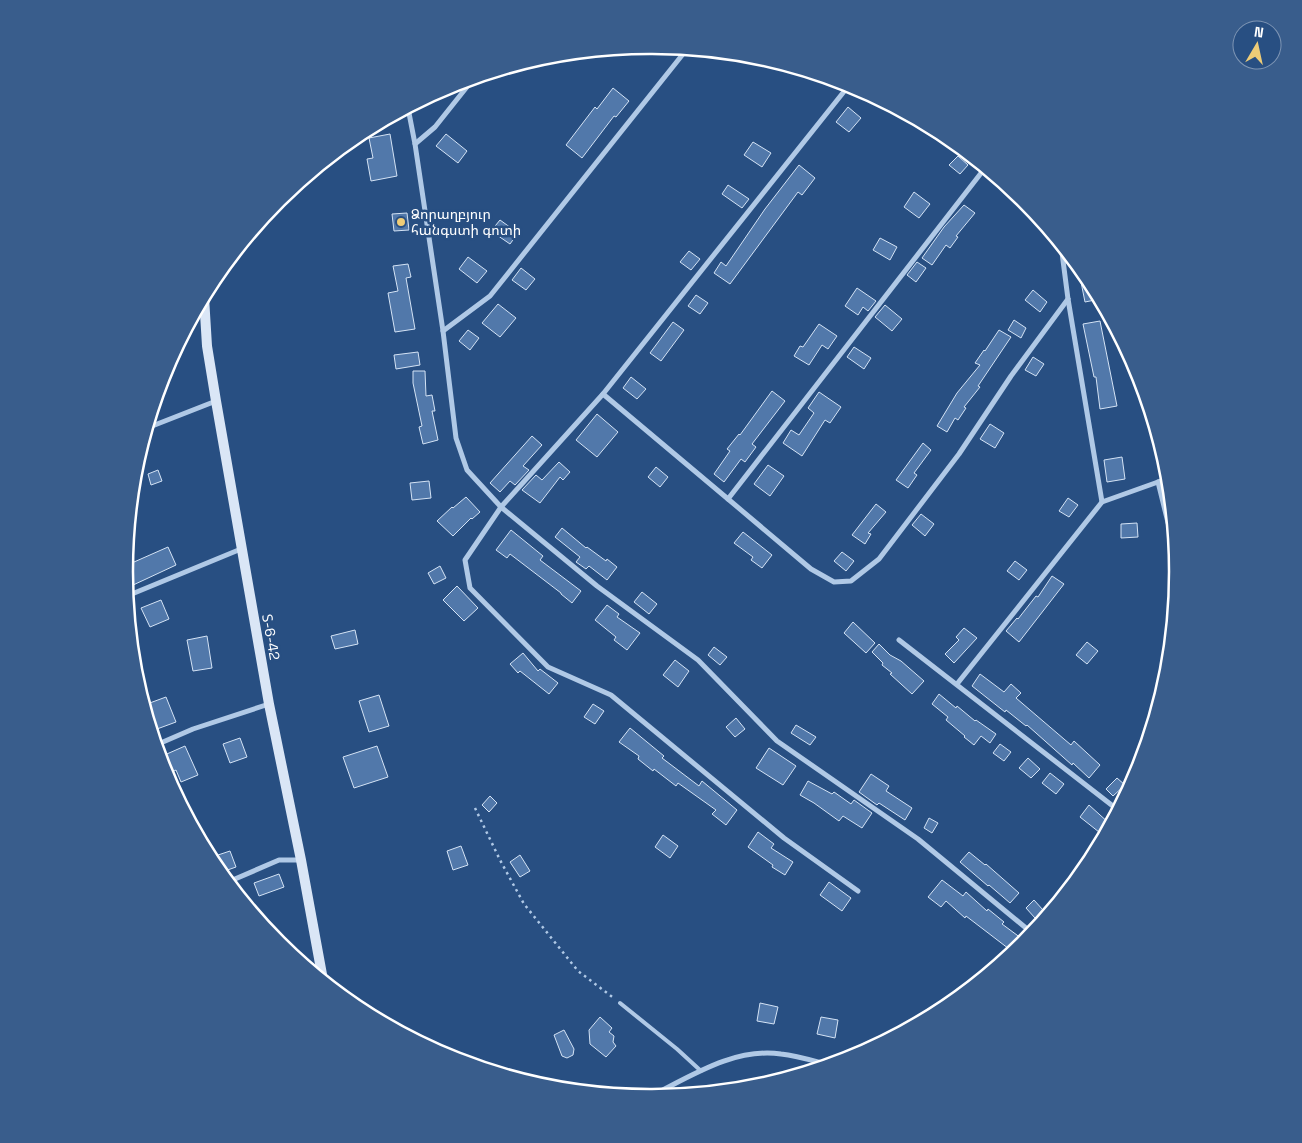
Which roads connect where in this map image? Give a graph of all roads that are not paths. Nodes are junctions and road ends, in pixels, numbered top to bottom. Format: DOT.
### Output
graph roads {
  1 [pos="682,55"];
  2 [pos="466,88"];
  3 [pos="844,91"];
  4 [pos="409,114"];
  5 [pos="415,144"];
  6 [pos="981,173"];
  7 [pos="1062,257"];
  8 [pos="1068,299"];
  9 [pos="205,310"];
  10 [pos="443,331"];
  11 [pos="603,394"];
  12 [pos="216,401"];
  13 [pos="155,425"];
  14 [pos="1158,482"];
  15 [pos="728,499"];
  16 [pos="1102,502"];
  17 [pos="1164,506"];
  18 [pos="501,507"];
  19 [pos="242,548"];
  20 [pos="134,593"];
  21 [pos="899,640"];
  22 [pos="957,684"];
  23 [pos="269,704"];
  24 [pos="163,742"];
  25 [pos="1112,805"];
  26 [pos="301,860"];
  27 [pos="235,879"];
  28 [pos="858,891"];
  29 [pos="1026,928"];
  30 [pos="320,969"];
  31 [pos="620,1003"];
  32 [pos="817,1062"];
  33 [pos="701,1071"];
  34 [pos="666,1089"];
  1 -- 10 [label="street"];
  2 -- 5 [label="street"];
  3 -- 11 [label="street"];
  4 -- 5 [label="street"];
  5 -- 10 [label="street"];
  6 -- 15 [label="street"];
  7 -- 8 [label="street"];
  8 -- 15 [label="street"];
  8 -- 16 [label="street"];
  9 -- 12 [label="main road, Տ-6-42 / Տ-6-42"];
  10 -- 18 [label="street"];
  11 -- 15 [label="street"];
  11 -- 18 [label="street"];
  12 -- 13 [label="street"];
  12 -- 19 [label="main road, Տ-6-42 / Տ-6-42"];
  14 -- 16 [label="street"];
  14 -- 17 [label="street"];
  16 -- 22 [label="street"];
  18 -- 28 [label="street"];
  18 -- 29 [label="street"];
  19 -- 20 [label="street"];
  19 -- 23 [label="main road, Տ-6-42 / Տ-6-42"];
  21 -- 22 [label="street"];
  22 -- 25 [label="street"];
  23 -- 24 [label="street"];
  23 -- 26 [label="main road, Տ-6-42 / Տ-6-42"];
  26 -- 27 [label="street"];
  26 -- 30 [label="main road, Տ-6-42 / Տ-6-42"];
  31 -- 33 [label="lane"];
  32 -- 33 [label="street"];
  33 -- 34 [label="street"];
}
